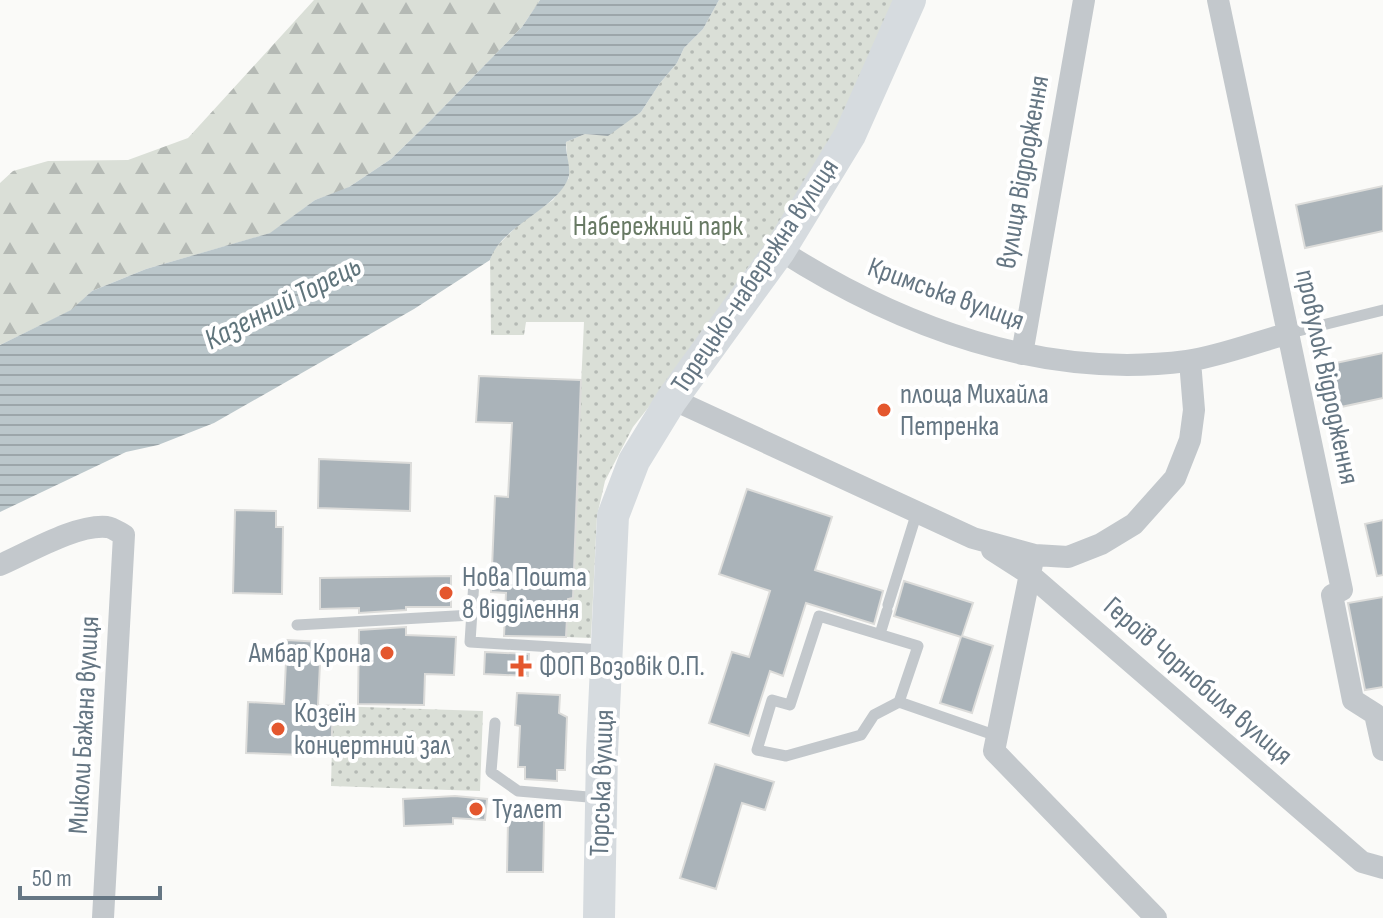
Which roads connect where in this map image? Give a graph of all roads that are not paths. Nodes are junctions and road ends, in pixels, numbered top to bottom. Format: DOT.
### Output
graph roads {
  1 [pos="910,0"];
  2 [pos="1084,0"];
  3 [pos="1218,0"];
  4 [pos="780,250"];
  5 [pos="1383,310"];
  6 [pos="1286,334"];
  7 [pos="1022,354"];
  8 [pos="1190,361"];
  9 [pos="672,399"];
  10 [pos="634,461"];
  11 [pos="917,512"];
  12 [pos="1031,564"];
  13 [pos="0,565"];
  14 [pos="474,581"];
  15 [pos="472,615"];
  16 [pos="297,625"];
  17 [pos="880,634"];
  18 [pos="607,650"];
  19 [pos="899,702"];
  20 [pos="495,723"];
  21 [pos="997,736"];
  22 [pos="1383,750"];
  23 [pos="601,798"];
  24 [pos="1383,868"];
  25 [pos="103,918"];
  26 [pos="599,918"];
  27 [pos="1156,918"];
  1 -- 4 [label="main road, Торецько-набережна вулиця"];
  2 -- 7 [label="street, вулиця Відродження"];
  3 -- 6 [label="street, провулок Відродження"];
  4 -- 7 [label="street, Кримська вулиця"];
  4 -- 9 [label="main road, Торецько-набережна вулиця"];
  5 -- 6 [label="lane, Кримська вулиця"];
  6 -- 8 [label="street, Кримська вулиця"];
  6 -- 22 [label="street, провулок Відродження"];
  7 -- 8 [label="street, Кримська вулиця"];
  8 -- 12 [label="street"];
  9 -- 10 [label="main road, Торецько-набережна вулиця"];
  9 -- 11 [label="street"];
  10 -- 18 [label="main road, Торська вулиця"];
  11 -- 12 [label="street"];
  11 -- 17 [label="lane"];
  12 -- 21 [label="street"];
  12 -- 24 [label="street, Героїв Чорнобиля вулиця"];
  13 -- 25 [label="street, Миколи Бажана вулиця"];
  14 -- 15 [label="lane"];
  15 -- 16 [label="lane"];
  15 -- 18 [label="lane"];
  17 -- 19 [label="lane"];
  17 -- 19 [label="lane"];
  18 -- 23 [label="main road, Торська вулиця"];
  19 -- 21 [label="lane"];
  20 -- 23 [label="lane"];
  21 -- 27 [label="street"];
  23 -- 26 [label="main road, Торська вулиця"];
}
